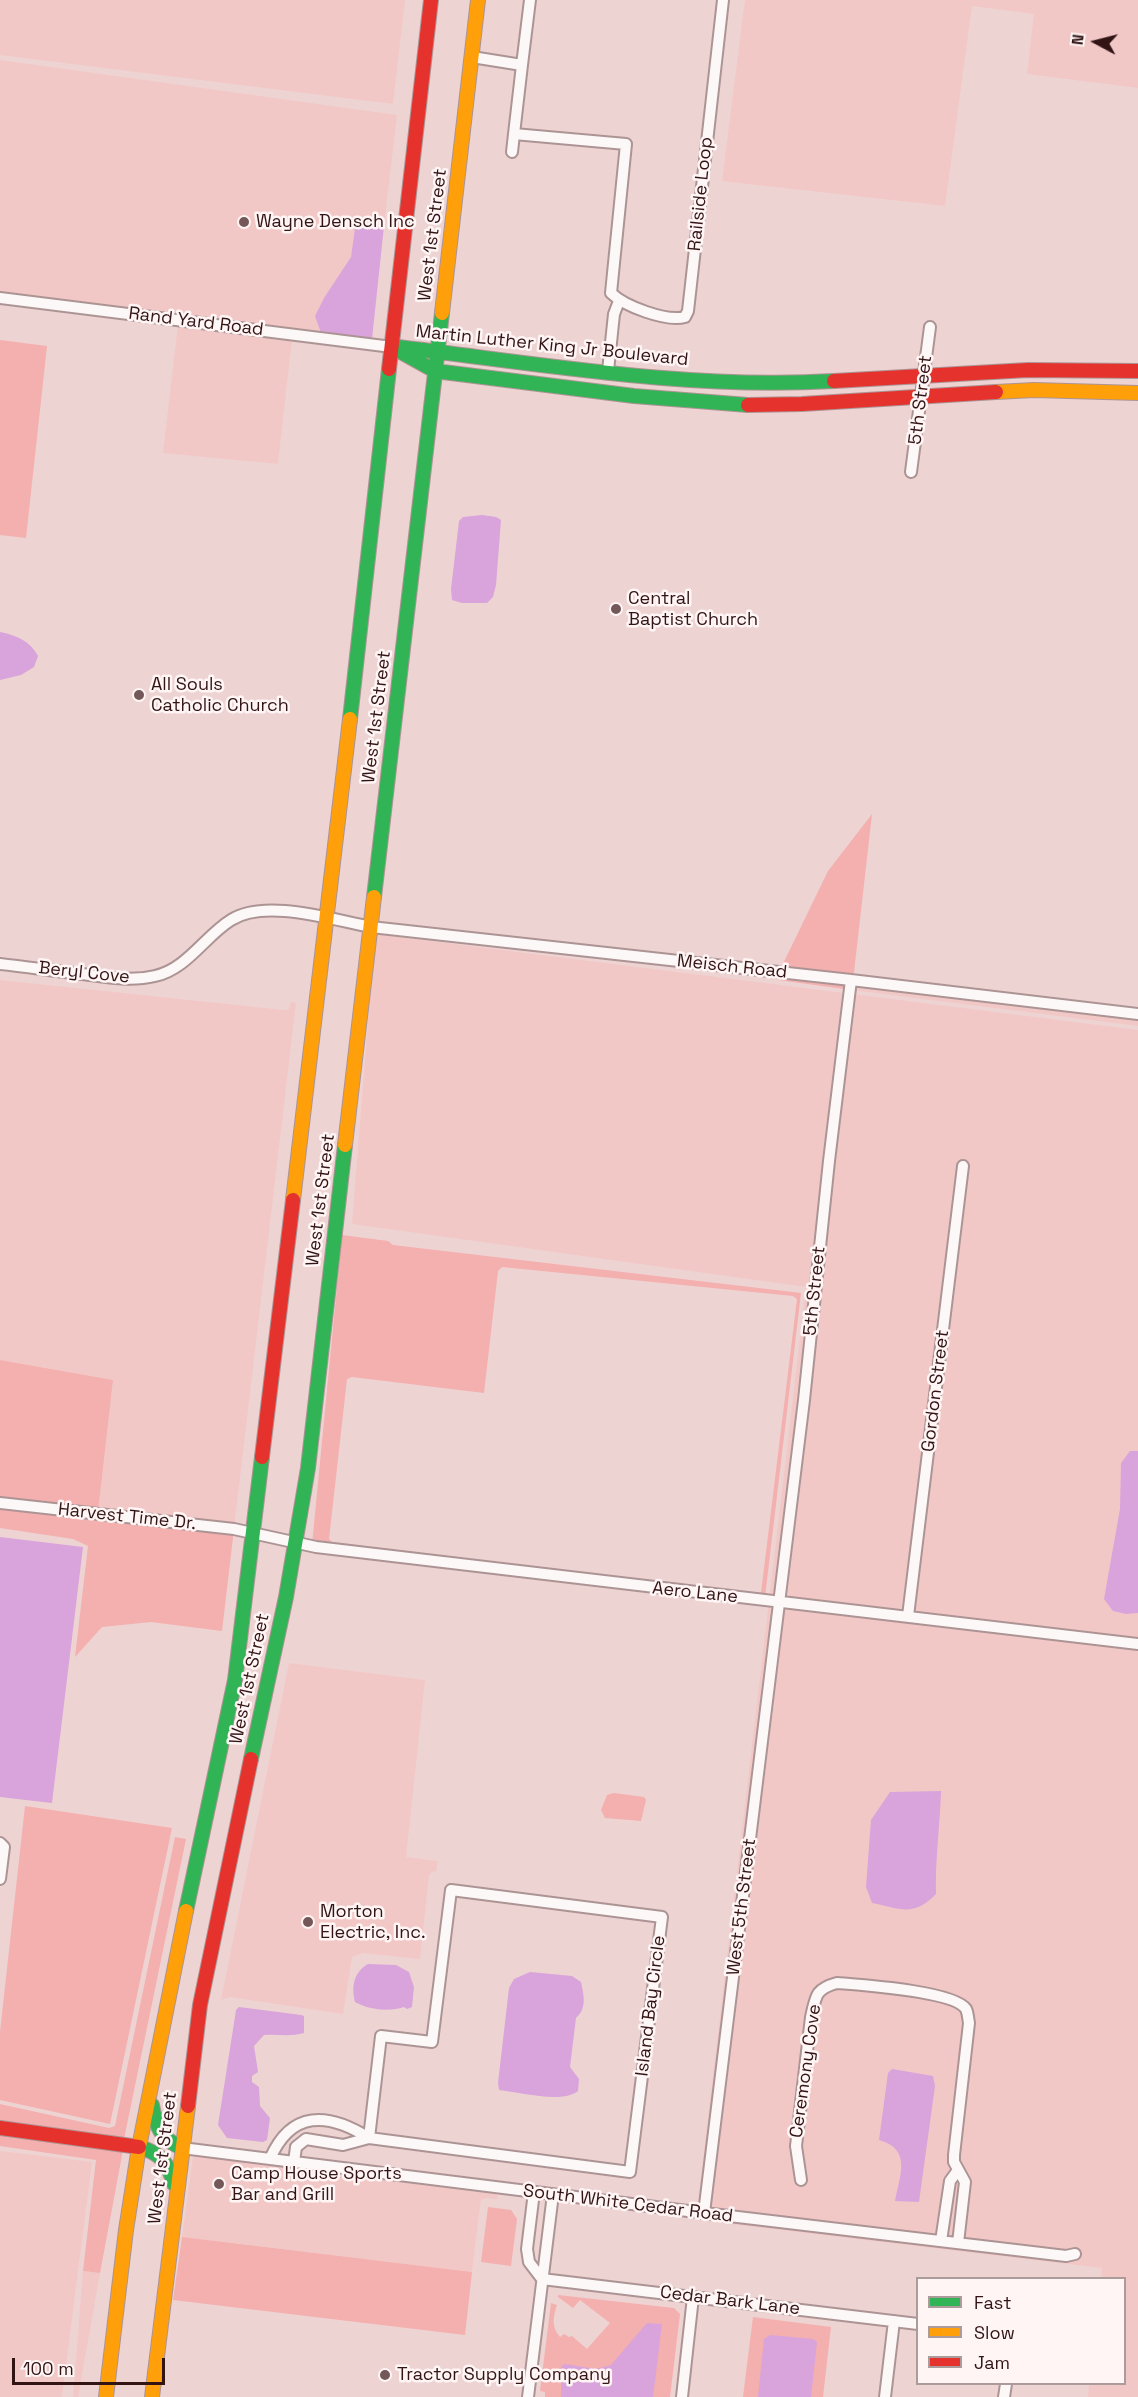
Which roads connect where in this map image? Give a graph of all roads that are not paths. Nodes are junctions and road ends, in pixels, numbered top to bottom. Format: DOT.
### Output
graph roads {
  1 [pos="431,0"];
  2 [pos="478,0"];
  3 [pos="530,0"];
  4 [pos="723,0"];
  5 [pos="472,57"];
  6 [pos="522,64"];
  7 [pos="514,134"];
  8 [pos="512,152"];
  9 [pos="0,298"];
  10 [pos="619,301"];
  11 [pos="930,327"];
  12 [pos="392,347"];
  13 [pos="437,351"];
  14 [pos="435,371"];
  15 [pos="608,371"];
  16 [pos="1138,371"];
  17 [pos="924,376"];
  18 [pos="1138,393"];
  19 [pos="921,398"];
  20 [pos="911,472"];
  21 [pos="327,918"];
  22 [pos="370,927"];
  23 [pos="0,964"];
  24 [pos="851,980"];
  25 [pos="1138,1014"];
  26 [pos="963,1166"];
  27 [pos="0,1503"];
  28 [pos="254,1533"];
  29 [pos="295,1542"];
  30 [pos="778,1601"];
  31 [pos="908,1616"];
  32 [pos="1138,1644"];
  33 [pos="0,1843"];
  34 [pos="0,1879"];
  35 [pos="150,2092"];
  36 [pos="0,2128"];
  37 [pos="369,2138"];
  38 [pos="139,2147"];
  39 [pos="182,2148"];
  40 [pos="270,2159"];
  41 [pos="294,2162"];
  42 [pos="958,2170"];
  43 [pos="801,2180"];
  44 [pos="534,2192"];
  45 [pos="176,2193"];
  46 [pos="553,2194"];
  47 [pos="947,2200"];
  48 [pos="963,2201"];
  49 [pos="704,2213"];
  50 [pos="941,2241"];
  51 [pos="958,2243"];
  52 [pos="1075,2254"];
  53 [pos="542,2279"];
  54 [pos="693,2297"];
  55 [pos="894,2321"];
  56 [pos="916,2324"];
  57 [pos="106,2397"];
  58 [pos="152,2397"];
  59 [pos="528,2397"];
  60 [pos="682,2397"];
  61 [pos="885,2397"];
  1 -- 12 [label="main road, West 1st Street"];
  2 -- 5 [label="main road, West 1st Street"];
  3 -- 6 [label="street"];
  4 -- 10 [label="street, Railside Loop"];
  5 -- 6 [label="street"];
  5 -- 13 [label="main road, West 1st Street"];
  6 -- 7 [label="street"];
  7 -- 8 [label="street"];
  7 -- 10 [label="street"];
  9 -- 12 [label="street, Rand Yard Road"];
  10 -- 15 [label="street"];
  11 -- 17 [label="street, 5th Street"];
  12 -- 13 [label="main road, Martin Luther King Jr Boulevard"];
  12 -- 14 [label="main road, Martin Luther King Jr Boulevard"];
  12 -- 21 [label="main road, West 1st Street"];
  13 -- 14 [label="main road, West 1st Street"];
  13 -- 15 [label="main road, Martin Luther King Jr Boulevard"];
  14 -- 19 [label="main road, Martin Luther King Jr Boulevard"];
  14 -- 22 [label="main road, West 1st Street"];
  15 -- 17 [label="main road, Martin Luther King Jr Boulevard"];
  16 -- 17 [label="main road, Martin Luther King Jr Boulevard"];
  17 -- 19 [label="street, 5th Street"];
  18 -- 19 [label="main road, Martin Luther King Jr Boulevard"];
  19 -- 20 [label="street, 5th Street"];
  21 -- 22 [label="street, Meisch Road"];
  21 -- 23 [label="street, Beryl Cove"];
  21 -- 28 [label="main road, West 1st Street"];
  22 -- 24 [label="street, Meisch Road"];
  22 -- 29 [label="main road, West 1st Street"];
  24 -- 25 [label="street, Meisch Road"];
  24 -- 30 [label="street, 5th Street"];
  26 -- 31 [label="street, Gordon Street"];
  27 -- 28 [label="street, Harvest Time Dr."];
  28 -- 29 [label="street, Aero Lane"];
  28 -- 35 [label="main road, West 1st Street"];
  29 -- 30 [label="street, Aero Lane"];
  29 -- 39 [label="main road, West 1st Street"];
  30 -- 31 [label="street, Aero Lane"];
  30 -- 49 [label="street, West 5th Street"];
  31 -- 32 [label="street, Aero Lane"];
  33 -- 34 [label="street"];
  35 -- 38 [label="main road, West 1st Street"];
  35 -- 39 [label="main road"];
  36 -- 38 [label="main road"];
  37 -- 37 [label="street, Island Bay Circle"];
  37 -- 40 [label="street, Island Bay Circle"];
  37 -- 41 [label="street, Island Bay Circle"];
  38 -- 45 [label="main road"];
  38 -- 57 [label="main road, West 1st Street"];
  39 -- 40 [label="street, South White Cedar Road"];
  39 -- 45 [label="main road, West 1st Street"];
  40 -- 41 [label="street, South White Cedar Road"];
  41 -- 44 [label="street, South White Cedar Road"];
  42 -- 43 [label="street, Ceremony Cove"];
  42 -- 47 [label="street, Ceremony Cove"];
  42 -- 48 [label="street, Ceremony Cove"];
  44 -- 46 [label="street, South White Cedar Road"];
  44 -- 53 [label="street"];
  45 -- 58 [label="main road, West 1st Street"];
  46 -- 49 [label="street, South White Cedar Road"];
  46 -- 53 [label="street"];
  47 -- 48 [label="street"];
  47 -- 50 [label="street, Ceremony Cove"];
  48 -- 51 [label="street, Ceremony Cove"];
  49 -- 50 [label="street, South White Cedar Road"];
  50 -- 51 [label="street, South White Cedar Road"];
  51 -- 52 [label="street, South White Cedar Road"];
  53 -- 54 [label="street, Cedar Bark Lane"];
  53 -- 59 [label="street"];
  54 -- 55 [label="street, Cedar Bark Lane"];
  54 -- 60 [label="street"];
  55 -- 56 [label="street, Cedar Bark Lane"];
  55 -- 61 [label="street"];
}
